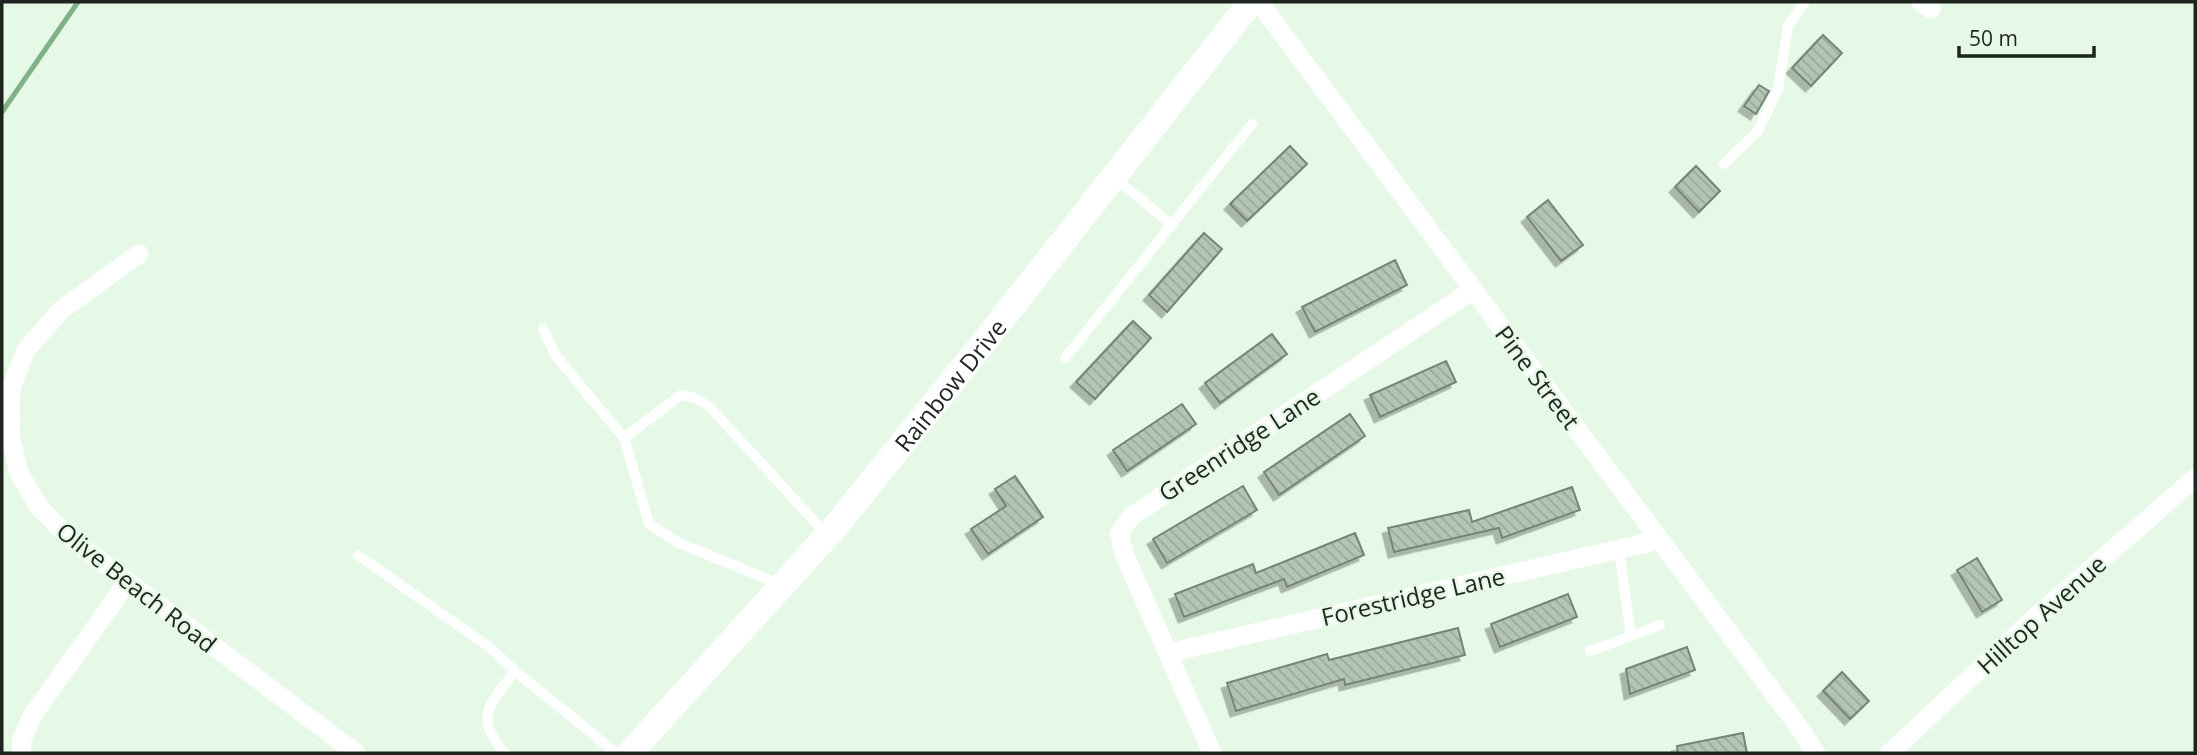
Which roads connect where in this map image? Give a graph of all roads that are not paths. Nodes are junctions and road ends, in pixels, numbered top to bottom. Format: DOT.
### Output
graph roads {
  1 [pos="1251,2"];
  2 [pos="1259,2"];
  3 [pos="1805,2"];
  4 [pos="1252,124"];
  5 [pos="1724,164"];
  6 [pos="1114,177"];
  7 [pos="1172,225"];
  8 [pos="139,254"];
  9 [pos="1473,290"];
  10 [pos="543,329"];
  11 [pos="1065,358"];
  12 [pos="624,438"];
  13 [pos="2195,478"];
  14 [pos="828,535"];
  15 [pos="1659,540"];
  16 [pos="1619,550"];
  17 [pos="358,555"];
  18 [pos="127,583"];
  19 [pos="784,585"];
  20 [pos="1660,625"];
  21 [pos="1631,636"];
  22 [pos="1590,651"];
  23 [pos="1168,653"];
  24 [pos="515,671"];
  25 [pos="334,747"];
  26 [pos="22,753"];
  27 [pos="356,753"];
  28 [pos="505,753"];
  29 [pos="616,753"];
  30 [pos="630,753"];
  31 [pos="1212,753"];
  32 [pos="1816,753"];
  33 [pos="1890,753"];
  1 -- 6 [label="street, Rainbow Drive"];
  2 -- 9 [label="street, Pine Street"];
  3 -- 5 [label="lane"];
  4 -- 7 [label="lane"];
  6 -- 7 [label="lane"];
  6 -- 14 [label="street, Rainbow Drive"];
  7 -- 11 [label="lane"];
  8 -- 18 [label="street, Olive Beach Road"];
  9 -- 15 [label="street, Pine Street"];
  9 -- 23 [label="street, Greenridge Lane"];
  10 -- 12 [label="lane"];
  12 -- 14 [label="lane"];
  12 -- 19 [label="lane"];
  13 -- 33 [label="street, Hilltop Avenue"];
  14 -- 19 [label="street, Rainbow Drive"];
  15 -- 16 [label="street, Forestridge Lane"];
  15 -- 32 [label="street, Pine Street"];
  16 -- 21 [label="lane"];
  16 -- 23 [label="street, Forestridge Lane"];
  17 -- 24 [label="lane"];
  18 -- 25 [label="street, Olive Beach Road"];
  18 -- 26 [label="street"];
  19 -- 30 [label="street, Rainbow Drive"];
  20 -- 21 [label="lane"];
  21 -- 22 [label="lane"];
  23 -- 31 [label="street"];
  24 -- 28 [label="lane"];
  24 -- 29 [label="lane"];
  25 -- 27 [label="street, Olive Beach Road"];
}
